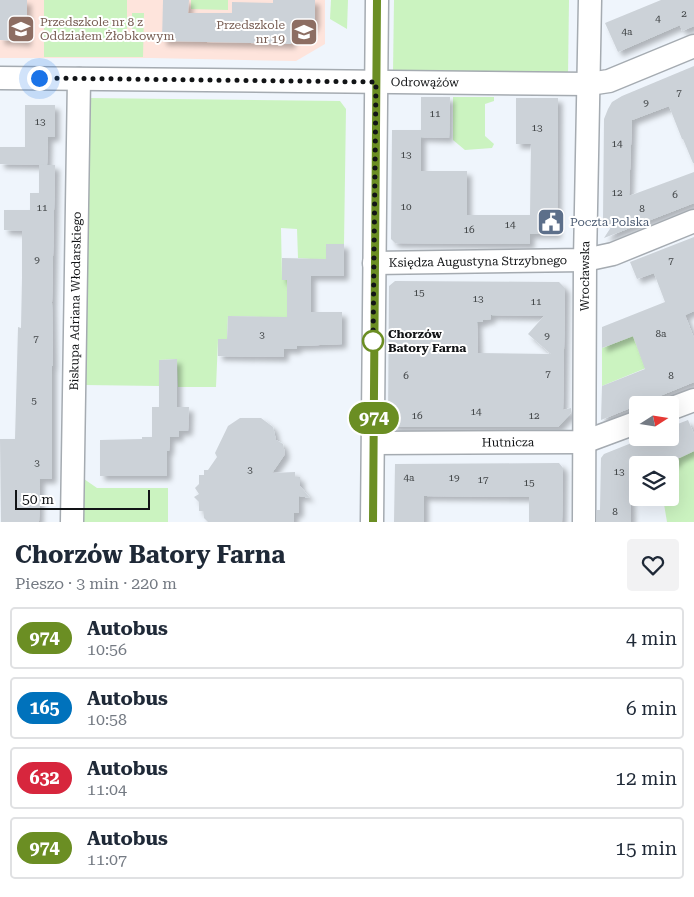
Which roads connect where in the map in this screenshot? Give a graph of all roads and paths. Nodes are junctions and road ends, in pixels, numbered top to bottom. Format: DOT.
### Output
graph roads {
  1 [pos="377,0"];
  2 [pos="590,0"];
  3 [pos="694,46"];
  4 [pos="0,78"];
  5 [pos="79,79"];
  6 [pos="376,82"];
  7 [pos="589,84"];
  8 [pos="694,221"];
  9 [pos="585,260"];
  10 [pos="374,263"];
  11 [pos="694,400"];
  12 [pos="679,406"];
  13 [pos="629,425"];
  14 [pos="584,442"];
  15 [pos="374,443"];
  16 [pos="72,522"];
  17 [pos="372,522"];
  18 [pos="584,522"];
  1 -- 6 [label="street"];
  2 -- 7 [label="street, Wrocławska"];
  3 -- 7 [label="street, Odrowążów"];
  4 -- 5 [label="street, Odrowążów"];
  5 -- 6 [label="street, Odrowążów"];
  5 -- 16 [label="street, Biskupa Adriana Włodarskiego"];
  6 -- 7 [label="street, Odrowążów"];
  6 -- 10 [label="street"];
  7 -- 9 [label="street, Wrocławska"];
  8 -- 9 [label="street, Księdza Augustyna Strzybnego"];
  9 -- 10 [label="street, Księdza Augustyna Strzybnego"];
  9 -- 14 [label="street, Wrocławska"];
  10 -- 15 [label="street"];
  11 -- 12 [label="street"];
  13 -- 14 [label="street, Hutnicza"];
  14 -- 15 [label="street, Hutnicza"];
  14 -- 18 [label="street, Wrocławska"];
  15 -- 17 [label="street"];
}
